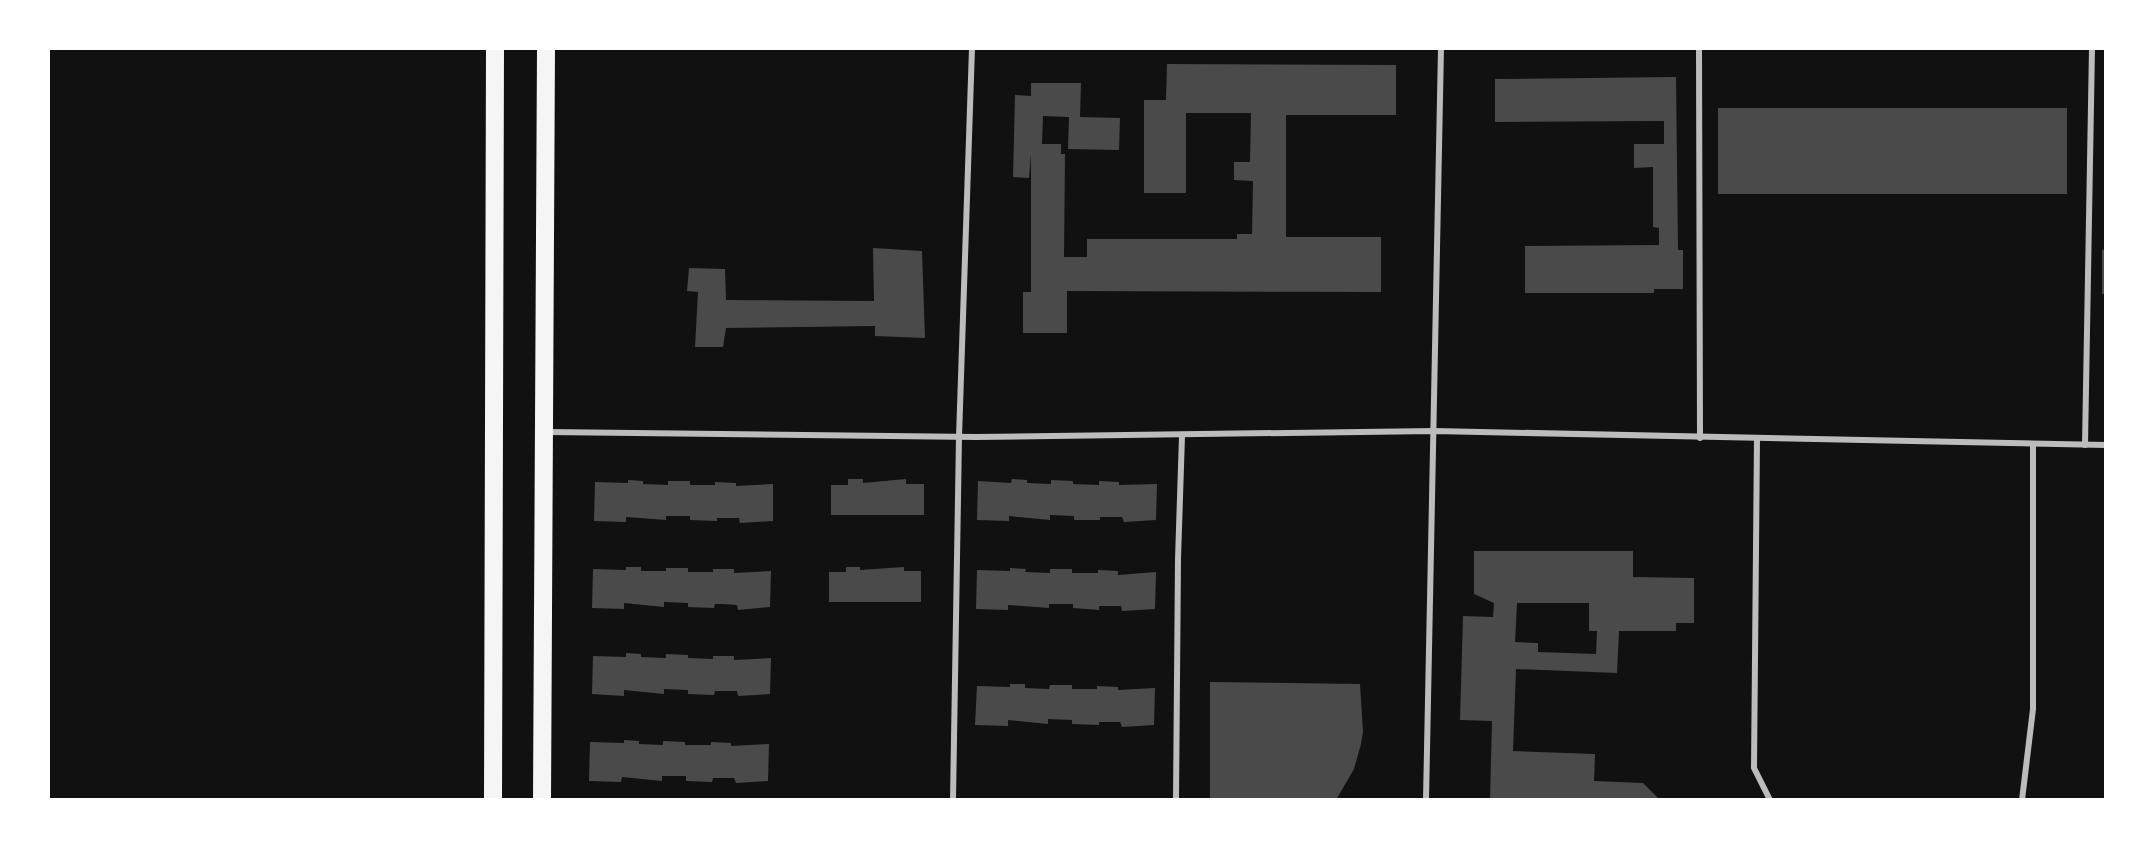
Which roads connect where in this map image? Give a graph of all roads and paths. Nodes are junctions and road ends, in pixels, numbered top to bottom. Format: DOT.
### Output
graph roads {
  1 [pos="495,48"];
  2 [pos="546,48"];
  3 [pos="972,48"];
  4 [pos="1441,48"];
  5 [pos="1699,48"];
  6 [pos="2092,48"];
  7 [pos="1434,431"];
  8 [pos="544,432"];
  9 [pos="1182,436"];
  10 [pos="959,437"];
  11 [pos="1700,438"];
  12 [pos="1757,438"];
  13 [pos="2033,444"];
  14 [pos="2085,445"];
  15 [pos="2106,445"];
  16 [pos="493,800"];
  17 [pos="542,800"];
  18 [pos="953,800"];
  19 [pos="1176,800"];
  20 [pos="1426,800"];
  21 [pos="1770,800"];
  22 [pos="2022,800"];
  1 -- 16 [label="main road"];
  2 -- 8 [label="main road"];
  3 -- 10 [label="lane"];
  4 -- 7 [label="lane"];
  5 -- 11 [label="lane"];
  6 -- 14 [label="lane"];
  7 -- 9 [label="lane"];
  7 -- 11 [label="lane"];
  7 -- 20 [label="lane"];
  8 -- 10 [label="lane"];
  8 -- 17 [label="main road"];
  9 -- 10 [label="lane"];
  9 -- 19 [label="lane"];
  10 -- 18 [label="lane"];
  11 -- 12 [label="lane"];
  12 -- 13 [label="lane"];
  12 -- 21 [label="lane"];
  13 -- 14 [label="lane"];
  13 -- 22 [label="lane"];
  14 -- 15 [label="lane"];
}
